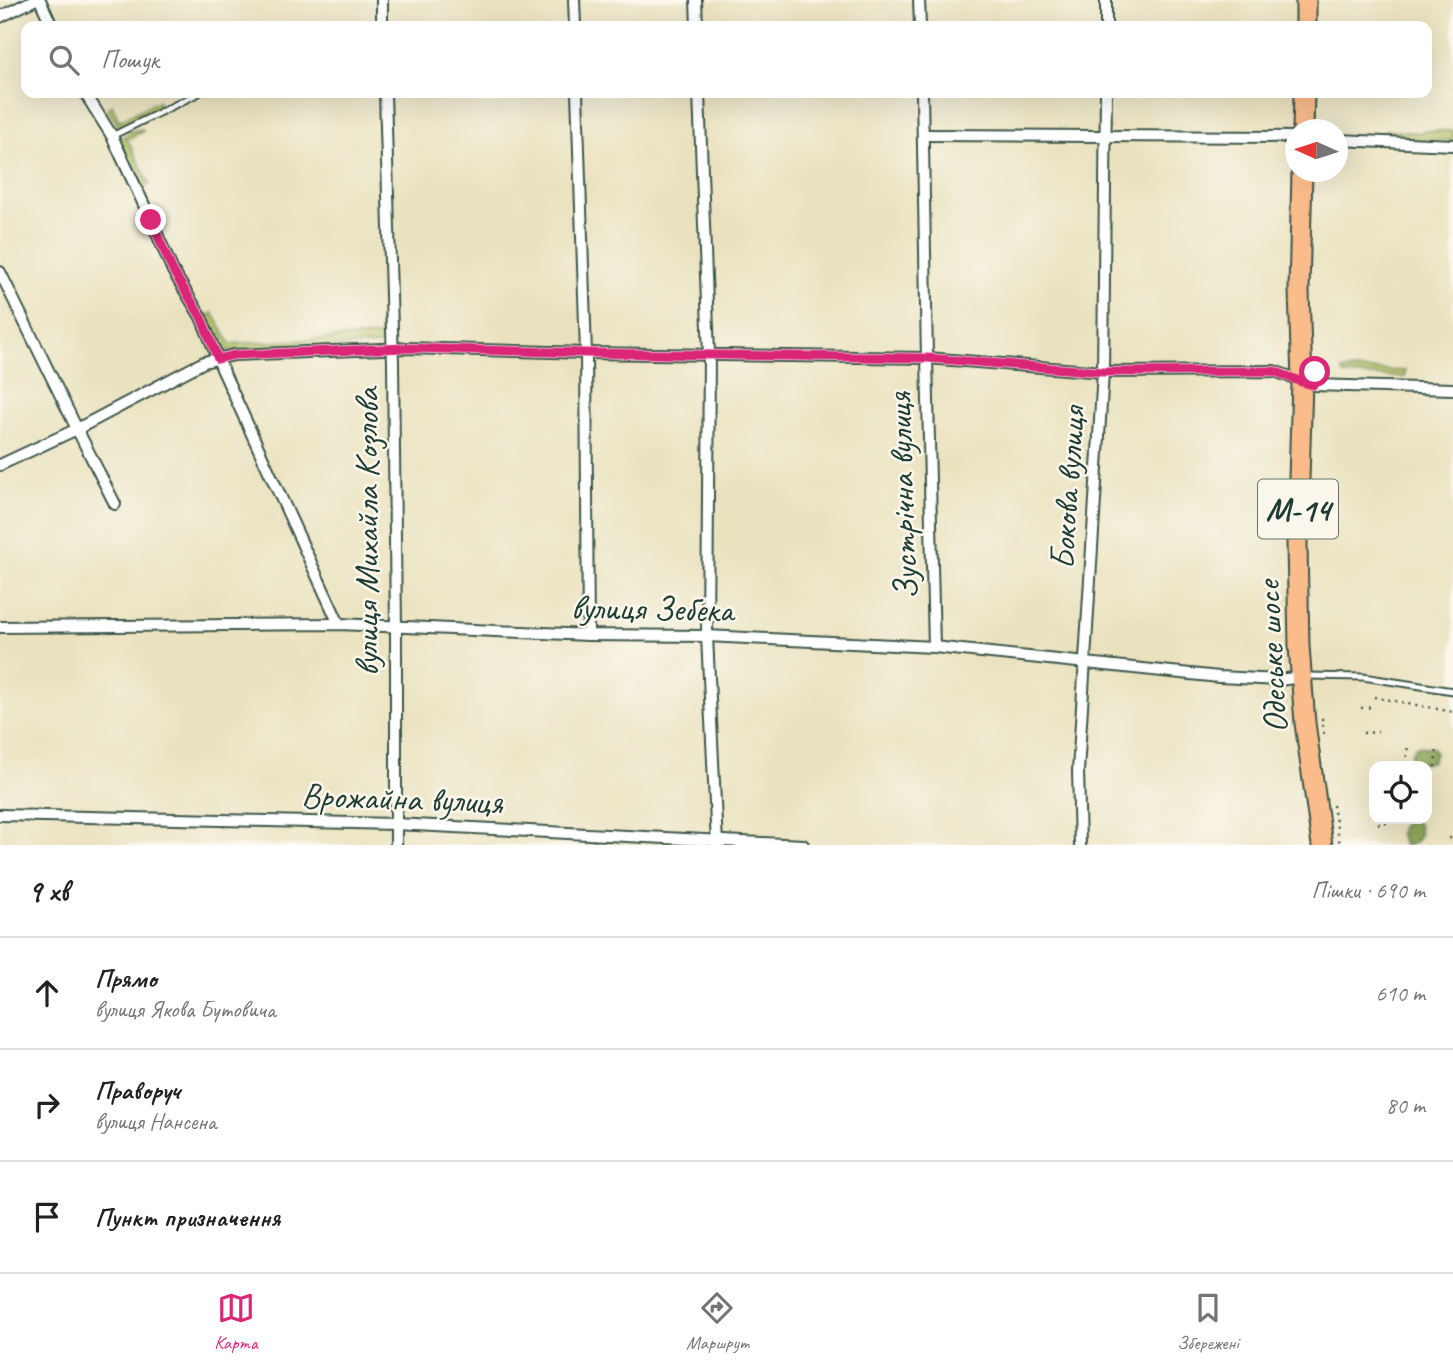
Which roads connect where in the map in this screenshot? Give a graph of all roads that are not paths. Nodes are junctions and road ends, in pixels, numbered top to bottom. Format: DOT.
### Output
graph roads {
  1 [pos="34,0"];
  2 [pos="40,0"];
  3 [pos="382,0"];
  4 [pos="574,0"];
  5 [pos="696,0"];
  6 [pos="919,0"];
  7 [pos="1106,0"];
  8 [pos="1306,0"];
  9 [pos="0,17"];
  10 [pos="50,21"];
  11 [pos="382,21"];
  12 [pos="575,21"];
  13 [pos="697,21"];
  14 [pos="920,21"];
  15 [pos="1106,21"];
  16 [pos="1306,21"];
  17 [pos="88,98"];
  18 [pos="189,98"];
  19 [pos="385,98"];
  20 [pos="577,98"];
  21 [pos="699,98"];
  22 [pos="922,98"];
  23 [pos="1106,98"];
  24 [pos="1304,98"];
  25 [pos="1303,119"];
  26 [pos="924,135"];
  27 [pos="112,136"];
  28 [pos="1106,137"];
  29 [pos="1285,138"];
  30 [pos="1348,140"];
  31 [pos="1453,145"];
  32 [pos="1302,182"];
  33 [pos="0,272"];
  34 [pos="392,349"];
  35 [pos="586,353"];
  36 [pos="709,355"];
  37 [pos="927,358"];
  38 [pos="218,359"];
  39 [pos="1103,372"];
  40 [pos="1302,382"];
  41 [pos="1453,389"];
  42 [pos="77,429"];
  43 [pos="0,465"];
  44 [pos="115,503"];
  45 [pos="340,624"];
  46 [pos="396,626"];
  47 [pos="0,627"];
  48 [pos="588,635"];
  49 [pos="707,636"];
  50 [pos="934,647"];
  51 [pos="1083,663"];
  52 [pos="1300,677"];
  53 [pos="1453,691"];
  54 [pos="0,815"];
  55 [pos="395,824"];
  56 [pos="717,842"];
  57 [pos="396,845"];
  58 [pos="803,845"];
  59 [pos="1080,845"];
  60 [pos="1322,845"];
  1 -- 9 [label="street"];
  2 -- 10 [label="street"];
  3 -- 11 [label="street"];
  4 -- 12 [label="street"];
  5 -- 13 [label="street"];
  6 -- 14 [label="street"];
  7 -- 15 [label="street"];
  8 -- 16 [label="highway"];
  17 -- 27 [label="street"];
  18 -- 27 [label="lane"];
  19 -- 34 [label="street, вулиця Михайла Козлова"];
  20 -- 35 [label="street"];
  21 -- 36 [label="street"];
  22 -- 26 [label="street, Зустрічна вулиця"];
  23 -- 28 [label="street, Бокова вулиця"];
  24 -- 25 [label="highway"];
  26 -- 28 [label="street"];
  26 -- 37 [label="street, Зустрічна вулиця"];
  27 -- 38 [label="street"];
  28 -- 29 [label="street"];
  28 -- 39 [label="street, Бокова вулиця"];
  30 -- 31 [label="street"];
  32 -- 40 [label="highway, Одеське шосе / М-14"];
  33 -- 42 [label="street"];
  34 -- 35 [label="street"];
  34 -- 38 [label="street"];
  34 -- 46 [label="street, вулиця Михайла Козлова"];
  35 -- 36 [label="street"];
  35 -- 48 [label="street"];
  36 -- 37 [label="street"];
  36 -- 49 [label="street"];
  37 -- 39 [label="street"];
  37 -- 50 [label="street, Зустрічна вулиця"];
  38 -- 42 [label="street"];
  38 -- 45 [label="street"];
  39 -- 40 [label="street"];
  39 -- 51 [label="street, Бокова вулиця"];
  40 -- 41 [label="street"];
  40 -- 52 [label="highway, Одеське шосе / М-14"];
  42 -- 43 [label="street"];
  42 -- 44 [label="street"];
  45 -- 46 [label="street, вулиця Зебека"];
  45 -- 47 [label="street, вулиця Зебека"];
  46 -- 48 [label="street, вулиця Зебека"];
  46 -- 55 [label="street, вулиця Михайла Козлова"];
  48 -- 49 [label="street, вулиця Зебека"];
  49 -- 50 [label="street, вулиця Зебека"];
  49 -- 56 [label="street"];
  50 -- 51 [label="street, вулиця Зебека"];
  51 -- 52 [label="street, вулиця Зебека"];
  51 -- 59 [label="street, Бокова вулиця"];
  52 -- 53 [label="lane"];
  52 -- 60 [label="highway, Одеське шосе / М-14"];
  54 -- 55 [label="street, Врожайна вулиця"];
  55 -- 56 [label="street, Врожайна вулиця"];
  55 -- 57 [label="street, вулиця Михайла Козлова"];
  56 -- 58 [label="street, Врожайна вулиця"];
}
